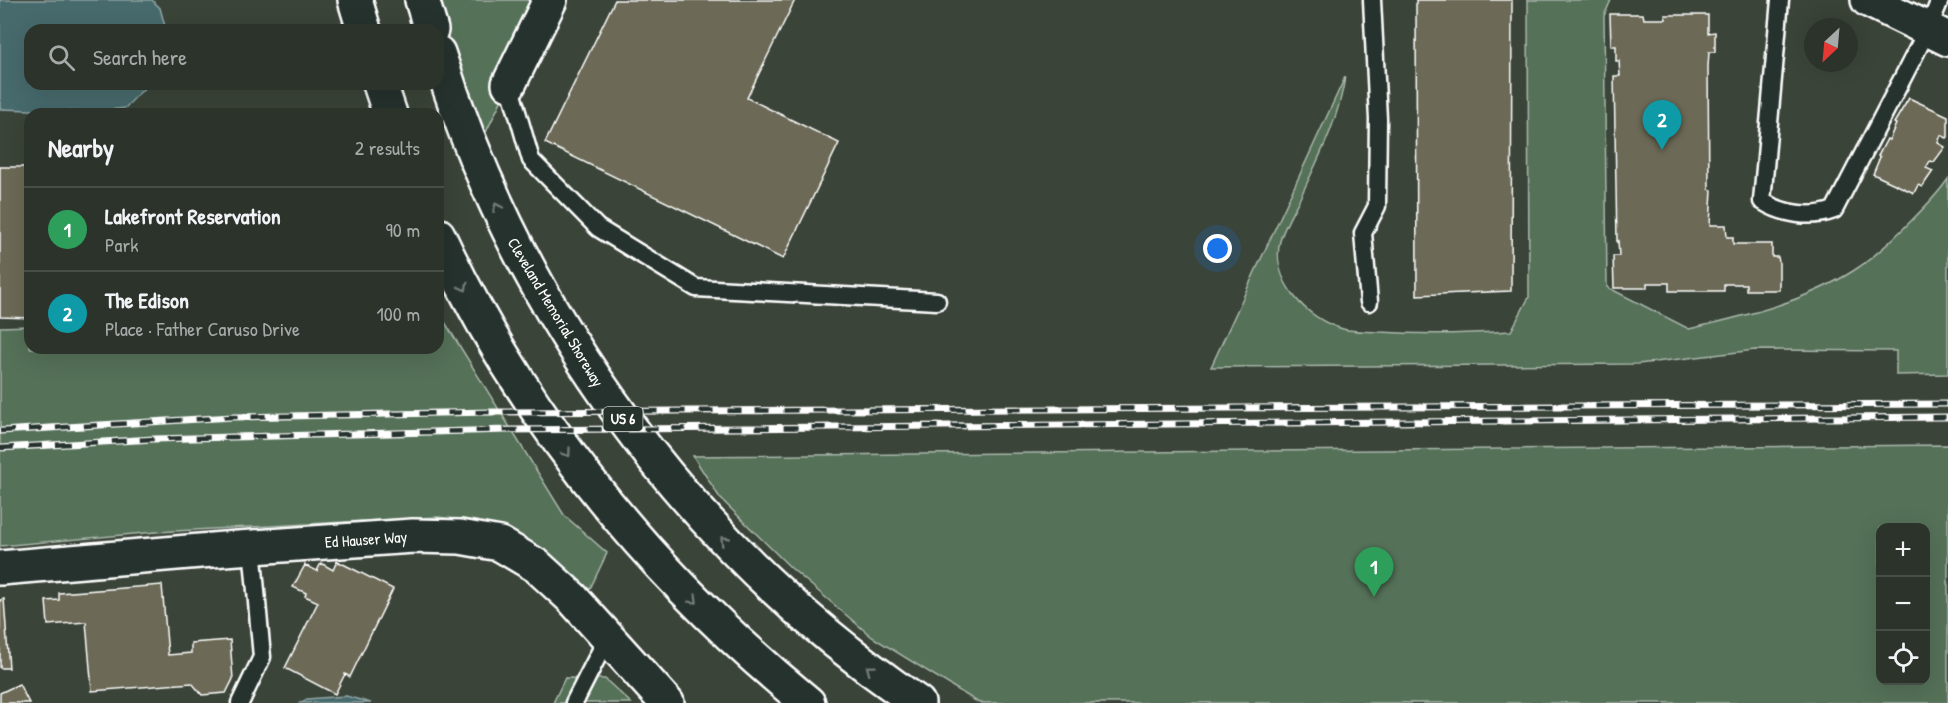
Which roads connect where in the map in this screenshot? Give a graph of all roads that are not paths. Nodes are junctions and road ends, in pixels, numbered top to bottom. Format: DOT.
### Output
graph roads {
  1 [pos="355,0"];
  2 [pos="422,0"];
  3 [pos="550,0"];
  4 [pos="1372,0"];
  5 [pos="1780,0"];
  6 [pos="1868,0"];
  7 [pos="1939,23"];
  8 [pos="362,24"];
  9 [pos="429,24"];
  10 [pos="444,70"];
  11 [pos="509,84"];
  12 [pos="382,90"];
  13 [pos="388,108"];
  14 [pos="444,247"];
  15 [pos="937,301"];
  16 [pos="1369,302"];
  17 [pos="252,547"];
  18 [pos="0,568"];
  19 [pos="607,638"];
  20 [pos="240,703"];
  21 [pos="574,703"];
  22 [pos="667,703"];
  23 [pos="808,703"];
  24 [pos="918,703"];
  1 -- 8 [label="main road"];
  2 -- 9 [label="main road"];
  3 -- 11 [label="main road"];
  4 -- 16 [label="lane"];
  5 -- 7 [label="lane"];
  6 -- 7 [label="main road"];
  24 -- 10 [label="main road, Cleveland Memorial Shoreway / US 6, one-way"];
  11 -- 15 [label="lane"];
  12 -- 13 [label="main road"];
  14 -- 23 [label="main road, one-way"];
  17 -- 18 [label="main road, Ed Hauser Way"];
  17 -- 19 [label="main road, Ed Hauser Way"];
  17 -- 20 [label="lane"];
  19 -- 21 [label="lane"];
  19 -- 22 [label="main road, Ed Hauser Way"];
}
